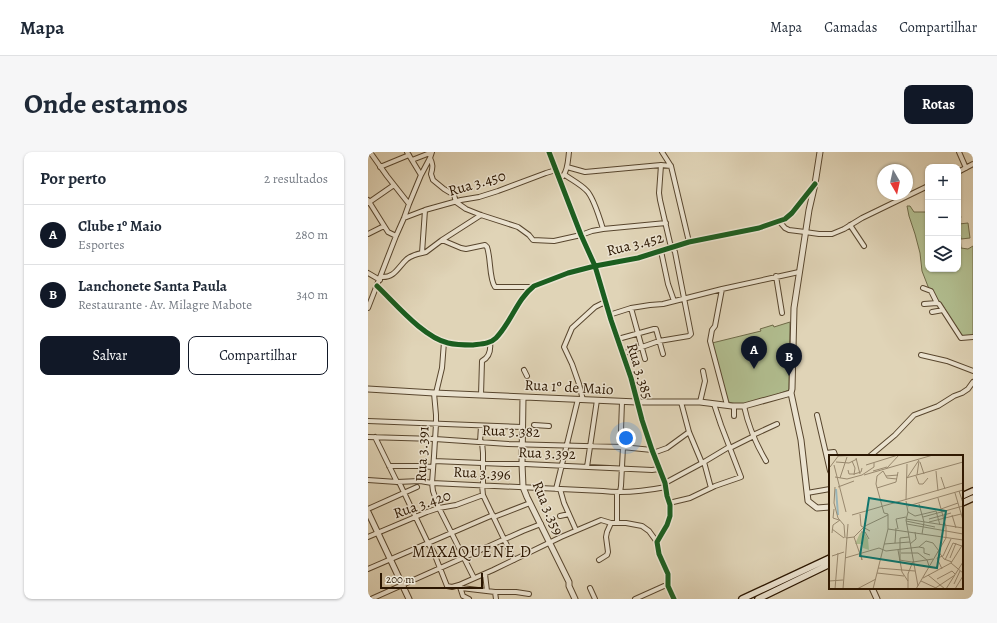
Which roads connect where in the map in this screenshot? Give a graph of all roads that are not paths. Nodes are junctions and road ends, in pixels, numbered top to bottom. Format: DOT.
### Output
graph roads {
  1 [pos="370,152"];
  2 [pos="550,152"];
  3 [pos="569,152"];
  4 [pos="662,152"];
  5 [pos="820,152"];
  6 [pos="959,152"];
  7 [pos="408,154"];
  8 [pos="430,154"];
  9 [pos="412,160"];
  10 [pos="973,164"];
  11 [pos="661,165"];
  12 [pos="567,166"];
  13 [pos="671,166"];
  14 [pos="380,167"];
  15 [pos="966,168"];
  16 [pos="556,170"];
  17 [pos="961,170"];
  18 [pos="421,175"];
  19 [pos="564,175"];
  20 [pos="559,178"];
  21 [pos="815,184"];
  22 [pos="394,185"];
  23 [pos="925,187"];
  24 [pos="368,202"];
  25 [pos="456,202"];
  26 [pos="409,204"];
  27 [pos="425,210"];
  28 [pos="481,216"];
  29 [pos="404,218"];
  30 [pos="779,221"];
  31 [pos="666,223"];
  32 [pos="850,225"];
  33 [pos="384,226"];
  34 [pos="602,229"];
  35 [pos="806,232"];
  36 [pos="368,234"];
  37 [pos="582,235"];
  38 [pos="396,236"];
  39 [pos="442,240"];
  40 [pos="689,242"];
  41 [pos="864,246"];
  42 [pos="673,247"];
  43 [pos="661,251"];
  44 [pos="422,253"];
  45 [pos="595,266"];
  46 [pos="799,272"];
  47 [pos="369,274"];
  48 [pos="776,276"];
  49 [pos="380,279"];
  50 [pos="377,286"];
  51 [pos="532,288"];
  52 [pos="923,288"];
  53 [pos="722,289"];
  54 [pos="684,298"];
  55 [pos="674,301"];
  56 [pos="605,302"];
  57 [pos="937,303"];
  58 [pos="924,304"];
  59 [pos="368,308"];
  60 [pos="631,308"];
  61 [pos="943,310"];
  62 [pos="932,312"];
  63 [pos="782,313"];
  64 [pos="609,315"];
  65 [pos="638,333"];
  66 [pos="973,337"];
  67 [pos="618,339"];
  68 [pos="659,341"];
  69 [pos="444,342"];
  70 [pos="490,342"];
  71 [pos="642,348"];
  72 [pos="622,354"];
  73 [pos="662,354"];
  74 [pos="921,355"];
  75 [pos="645,359"];
  76 [pos="524,370"];
  77 [pos="703,371"];
  78 [pos="973,371"];
  79 [pos="527,376"];
  80 [pos="973,382"];
  81 [pos="368,389"];
  82 [pos="435,393"];
  83 [pos="481,394"];
  84 [pos="791,394"];
  85 [pos="523,396"];
  86 [pos="580,399"];
  87 [pos="597,400"];
  88 [pos="622,402"];
  89 [pos="638,402"];
  90 [pos="681,402"];
  91 [pos="700,402"];
  92 [pos="714,404"];
  93 [pos="727,405"];
  94 [pos="734,406"];
  95 [pos="744,406"];
  96 [pos="817,415"];
  97 [pos="734,416"];
  98 [pos="368,421"];
  99 [pos="436,424"];
  100 [pos="777,424"];
  101 [pos="534,425"];
  102 [pos="481,426"];
  103 [pos="548,426"];
  104 [pos="522,427"];
  105 [pos="689,432"];
  106 [pos="753,436"];
  107 [pos="368,437"];
  108 [pos="375,437"];
  109 [pos="435,439"];
  110 [pos="481,442"];
  111 [pos="522,444"];
  112 [pos="567,445"];
  113 [pos="591,446"];
  114 [pos="622,447"];
  115 [pos="729,447"];
  116 [pos="653,452"];
  117 [pos="826,453"];
  118 [pos="835,455"];
  119 [pos="871,455"];
  120 [pos="434,461"];
  121 [pos="766,461"];
  122 [pos="483,463"];
  123 [pos="703,463"];
  124 [pos="522,464"];
  125 [pos="389,466"];
  126 [pos="562,466"];
  127 [pos="829,466"];
  128 [pos="433,467"];
  129 [pos="587,467"];
  130 [pos="622,469"];
  131 [pos="660,469"];
  132 [pos="368,480"];
  133 [pos="398,482"];
  134 [pos="432,483"];
  135 [pos="483,485"];
  136 [pos="665,485"];
  137 [pos="417,487"];
  138 [pos="523,488"];
  139 [pos="711,488"];
  140 [pos="558,489"];
  141 [pos="829,489"];
  142 [pos="973,491"];
  143 [pos="618,492"];
  144 [pos="404,493"];
  145 [pos="807,493"];
  146 [pos="484,495"];
  147 [pos="963,496"];
  148 [pos="973,498"];
  149 [pos="530,503"];
  150 [pos="669,503"];
  151 [pos="963,503"];
  152 [pos="829,507"];
  153 [pos="439,508"];
  154 [pos="368,509"];
  155 [pos="368,512"];
  156 [pos="569,514"];
  157 [pos="415,516"];
  158 [pos="494,516"];
  159 [pos="560,516"];
  160 [pos="611,523"];
  161 [pos="617,523"];
  162 [pos="541,524"];
  163 [pos="576,530"];
  164 [pos="378,533"];
  165 [pos="452,533"];
  166 [pos="368,537"];
  167 [pos="505,539"];
  168 [pos="550,542"];
  169 [pos="658,542"];
  170 [pos="428,543"];
  171 [pos="486,547"];
  172 [pos="489,555"];
  173 [pos="463,557"];
  174 [pos="829,558"];
  175 [pos="391,559"];
  176 [pos="514,560"];
  177 [pos="599,560"];
  178 [pos="829,564"];
  179 [pos="440,568"];
  180 [pos="368,569"];
  181 [pos="485,574"];
  182 [pos="474,578"];
  183 [pos="402,585"];
  184 [pos="460,586"];
  185 [pos="668,586"];
  186 [pos="590,588"];
  187 [pos="872,589"];
  188 [pos="487,591"];
  189 [pos="495,592"];
  190 [pos="529,594"];
  191 [pos="463,597"];
  192 [pos="371,599"];
  193 [pos="409,599"];
  194 [pos="469,599"];
  195 [pos="496,599"];
  196 [pos="575,599"];
  197 [pos="595,599"];
  198 [pos="635,599"];
  199 [pos="674,599"];
  200 [pos="742,599"];
  201 [pos="758,599"];
  202 [pos="877,599"];
  1 -- 14 [label="street"];
  2 -- 16 [label="street, Rua 3.385"];
  3 -- 12 [label="street"];
  4 -- 13 [label="street"];
  5 -- 21 [label="street"];
  6 -- 15 [label="street"];
  7 -- 9 [label="street"];
  7 -- 14 [label="street"];
  8 -- 9 [label="street"];
  8 -- 18 [label="street"];
  8 -- 25 [label="street"];
  9 -- 18 [label="street"];
  10 -- 15 [label="street"];
  11 -- 12 [label="street"];
  11 -- 13 [label="street"];
  11 -- 31 [label="street"];
  12 -- 19 [label="street"];
  13 -- 40 [label="street"];
  14 -- 22 [label="street"];
  15 -- 17 [label="street"];
  16 -- 20 [label="street, Rua 3.385"];
  16 -- 25 [label="street, Rua 3.450"];
  18 -- 26 [label="street"];
  19 -- 20 [label="street"];
  19 -- 34 [label="street"];
  20 -- 37 [label="street, Rua 3.385"];
  21 -- 30 [label="street, Rua 3.452"];
  21 -- 35 [label="street"];
  22 -- 24 [label="street"];
  22 -- 26 [label="street"];
  23 -- 32 [label="street"];
  24 -- 33 [label="street"];
  25 -- 27 [label="street, Rua 3.450"];
  25 -- 28 [label="street"];
  26 -- 29 [label="street"];
  27 -- 29 [label="street, Rua 3.450"];
  27 -- 44 [label="street"];
  28 -- 37 [label="street"];
  28 -- 39 [label="street"];
  29 -- 38 [label="street"];
  30 -- 35 [label="street"];
  30 -- 40 [label="street, Rua 3.452"];
  31 -- 34 [label="street"];
  31 -- 42 [label="street"];
  32 -- 35 [label="street"];
  32 -- 41 [label="street"];
  33 -- 36 [label="street"];
  33 -- 38 [label="street"];
  34 -- 37 [label="street"];
  35 -- 46 [label="street"];
  37 -- 45 [label="street, Rua 3.385"];
  38 -- 49 [label="street"];
  39 -- 44 [label="street"];
  39 -- 51 [label="street"];
  40 -- 42 [label="street, Rua 3.452"];
  42 -- 43 [label="street, Rua 3.452"];
  42 -- 54 [label="street"];
  43 -- 45 [label="street, Rua 3.452"];
  43 -- 55 [label="street"];
  44 -- 49 [label="street"];
  45 -- 51 [label="street, Rua 3.452"];
  45 -- 56 [label="street, Rua 3.385"];
  46 -- 48 [label="street"];
  46 -- 84 [label="street"];
  47 -- 49 [label="street"];
  48 -- 53 [label="street"];
  48 -- 63 [label="street"];
  49 -- 50 [label="street"];
  50 -- 59 [label="street"];
  50 -- 69 [label="street"];
  51 -- 70 [label="street, Rua 3.452"];
  52 -- 57 [label="street"];
  53 -- 54 [label="street"];
  53 -- 93 [label="street"];
  54 -- 55 [label="street"];
  54 -- 68 [label="street"];
  55 -- 60 [label="street"];
  56 -- 64 [label="street, Rua 3.385"];
  56 -- 86 [label="street"];
  57 -- 58 [label="street"];
  57 -- 61 [label="street"];
  60 -- 64 [label="street"];
  60 -- 65 [label="street"];
  61 -- 62 [label="street"];
  61 -- 66 [label="street"];
  64 -- 67 [label="street, Rua 3.385"];
  65 -- 67 [label="street"];
  65 -- 68 [label="street"];
  65 -- 71 [label="street"];
  67 -- 72 [label="street, Rua 3.385"];
  68 -- 71 [label="street"];
  68 -- 73 [label="street"];
  69 -- 70 [label="street"];
  69 -- 82 [label="street, Rua 3.391"];
  70 -- 83 [label="street"];
  71 -- 72 [label="street"];
  71 -- 75 [label="street"];
  72 -- 89 [label="street, Rua 3.385"];
  74 -- 78 [label="street"];
  76 -- 79 [label="street"];
  77 -- 91 [label="street"];
  80 -- 119 [label="street"];
  81 -- 82 [label="street, Rua 1º de Maio"];
  82 -- 83 [label="street, Rua 1º de Maio"];
  82 -- 99 [label="street, Rua 3.391"];
  83 -- 85 [label="street, Rua 1º de Maio"];
  84 -- 95 [label="street, Rua 1º de Maio"];
  84 -- 145 [label="street"];
  85 -- 86 [label="street, Rua 1º de Maio"];
  85 -- 104 [label="street, Rua 3.359"];
  86 -- 87 [label="street, Rua 1º de Maio"];
  86 -- 112 [label="street"];
  87 -- 88 [label="street, Rua 1º de Maio"];
  87 -- 113 [label="street"];
  88 -- 89 [label="street, Rua 1º de Maio"];
  88 -- 114 [label="street"];
  89 -- 90 [label="street, Rua 1º de Maio"];
  89 -- 116 [label="street, Rua 3.385"];
  90 -- 91 [label="street, Rua 1º de Maio"];
  90 -- 105 [label="street"];
  91 -- 92 [label="street, Rua 1º de Maio"];
  92 -- 93 [label="street, Rua 1º de Maio"];
  92 -- 115 [label="street"];
  93 -- 94 [label="street, Rua 1º de Maio"];
  94 -- 95 [label="street, Rua 1º de Maio"];
  94 -- 97 [label="street"];
  95 -- 106 [label="street"];
  96 -- 117 [label="street"];
  98 -- 99 [label="street"];
  99 -- 102 [label="street"];
  99 -- 109 [label="street, Rua 3.391"];
  100 -- 106 [label="street, Rua 3.396"];
  101 -- 103 [label="street"];
  102 -- 104 [label="street"];
  102 -- 110 [label="street"];
  104 -- 111 [label="street, Rua 3.359"];
  105 -- 116 [label="street"];
  105 -- 123 [label="street"];
  106 -- 115 [label="street, Rua 3.396"];
  106 -- 121 [label="street"];
  107 -- 108 [label="street, Rua 3.382"];
  108 -- 109 [label="street, Rua 3.382"];
  108 -- 125 [label="street"];
  109 -- 110 [label="street, Rua 3.382"];
  109 -- 120 [label="street, Rua 3.391"];
  110 -- 111 [label="street, Rua 3.382"];
  110 -- 122 [label="street"];
  111 -- 112 [label="street, Rua 3.382"];
  111 -- 124 [label="street, Rua 3.359"];
  112 -- 113 [label="street, Rua 3.382"];
  112 -- 126 [label="street"];
  113 -- 114 [label="street, Rua 3.382"];
  113 -- 129 [label="street"];
  114 -- 116 [label="street, Rua 3.382"];
  114 -- 130 [label="street"];
  115 -- 123 [label="street, Rua 3.396"];
  115 -- 139 [label="street"];
  116 -- 131 [label="street, Rua 3.385"];
  117 -- 118 [label="street"];
  117 -- 127 [label="street"];
  120 -- 122 [label="street, Rua 3.392"];
  120 -- 128 [label="street, Rua 3.391"];
  122 -- 124 [label="street, Rua 3.392"];
  122 -- 135 [label="street"];
  123 -- 136 [label="street, Rua 3.396"];
  123 -- 139 [label="street"];
  124 -- 126 [label="street, Rua 3.392"];
  124 -- 138 [label="street, Rua 3.359"];
  125 -- 128 [label="street"];
  125 -- 133 [label="street"];
  126 -- 129 [label="street, Rua 3.392"];
  126 -- 140 [label="street"];
  128 -- 134 [label="street, Rua 3.391"];
  129 -- 130 [label="street, Rua 3.392"];
  130 -- 131 [label="street, Rua 3.392"];
  130 -- 143 [label="street"];
  131 -- 136 [label="street, Rua 3.385"];
  132 -- 133 [label="street, Rua 3.396"];
  133 -- 134 [label="street, Rua 3.396"];
  133 -- 144 [label="street"];
  134 -- 135 [label="street, Rua 3.396"];
  134 -- 153 [label="street, Rua 3.391"];
  135 -- 138 [label="street, Rua 3.396"];
  135 -- 146 [label="street"];
  136 -- 143 [label="street, Rua 3.396"];
  136 -- 150 [label="street, Rua 3.385"];
  137 -- 144 [label="street"];
  138 -- 140 [label="street, Rua 3.396"];
  138 -- 149 [label="street, Rua 3.359"];
  139 -- 150 [label="street"];
  140 -- 143 [label="street, Rua 3.396"];
  140 -- 156 [label="street"];
  141 -- 145 [label="street"];
  142 -- 147 [label="main road"];
  143 -- 161 [label="street"];
  144 -- 154 [label="street"];
  144 -- 157 [label="street"];
  145 -- 152 [label="street"];
  146 -- 153 [label="street, Rua 3.420"];
  146 -- 158 [label="street"];
  148 -- 151 [label="main road"];
  149 -- 158 [label="street"];
  149 -- 162 [label="street, Rua 3.359"];
  150 -- 169 [label="street, Rua 3.385"];
  153 -- 157 [label="street, Rua 3.420"];
  153 -- 165 [label="street, Rua 3.391"];
  155 -- 164 [label="street"];
  156 -- 159 [label="street"];
  156 -- 163 [label="street"];
  157 -- 164 [label="street, Rua 3.420"];
  157 -- 170 [label="street"];
  158 -- 165 [label="street"];
  158 -- 167 [label="street"];
  160 -- 161 [label="street"];
  160 -- 163 [label="street"];
  160 -- 177 [label="street"];
  161 -- 169 [label="street"];
  162 -- 167 [label="street"];
  162 -- 168 [label="street, Rua 3.359"];
  163 -- 168 [label="street"];
  164 -- 166 [label="street, Rua 3.420"];
  164 -- 175 [label="street"];
  165 -- 170 [label="street"];
  165 -- 173 [label="street, Rua 3.391"];
  167 -- 171 [label="street"];
  167 -- 176 [label="street"];
  168 -- 176 [label="street"];
  168 -- 196 [label="street, Rua 3.359"];
  169 -- 185 [label="street"];
  170 -- 175 [label="street"];
  170 -- 179 [label="street"];
  171 -- 172 [label="street"];
  171 -- 173 [label="street"];
  173 -- 179 [label="street"];
  173 -- 182 [label="street, Rua 3.391"];
  174 -- 200 [label="main road"];
  175 -- 180 [label="street"];
  175 -- 183 [label="street"];
  176 -- 181 [label="street"];
  178 -- 201 [label="main road"];
  179 -- 183 [label="street"];
  179 -- 184 [label="street"];
  181 -- 182 [label="street"];
  181 -- 188 [label="street"];
  182 -- 184 [label="street"];
  183 -- 192 [label="street"];
  183 -- 193 [label="street"];
  184 -- 188 [label="street"];
  184 -- 191 [label="street"];
  185 -- 198 [label="street"];
  185 -- 199 [label="street"];
  186 -- 197 [label="street"];
  187 -- 202 [label="street"];
  188 -- 189 [label="street"];
  189 -- 190 [label="street"];
  189 -- 195 [label="street"];
  191 -- 194 [label="street"];
}
